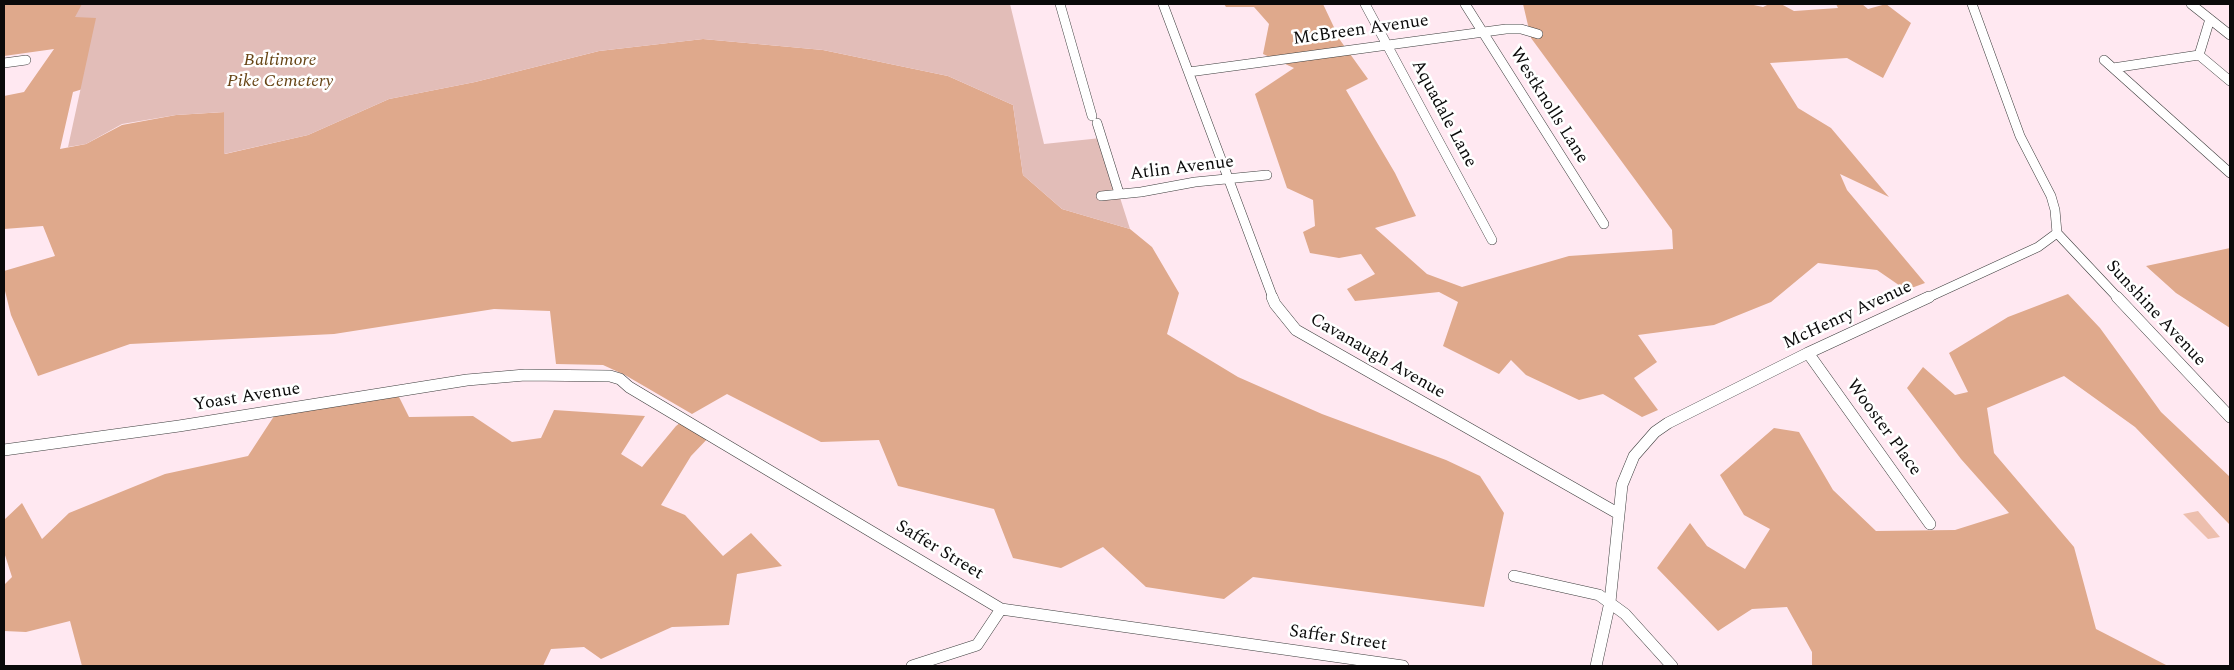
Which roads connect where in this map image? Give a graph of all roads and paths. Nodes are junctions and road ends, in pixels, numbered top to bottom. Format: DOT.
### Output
graph roads {
  1 [pos="1060,4"];
  2 [pos="1163,4"];
  3 [pos="1365,4"];
  4 [pos="1465,4"];
  5 [pos="1972,4"];
  6 [pos="2191,4"];
  7 [pos="2210,19"];
  8 [pos="1482,32"];
  9 [pos="1538,34"];
  10 [pos="2230,35"];
  11 [pos="1386,44"];
  12 [pos="2199,55"];
  13 [pos="26,60"];
  14 [pos="2104,60"];
  15 [pos="4,62"];
  16 [pos="2112,68"];
  17 [pos="1189,72"];
  18 [pos="2230,81"];
  19 [pos="2230,173"];
  20 [pos="1267,175"];
  21 [pos="1229,180"];
  22 [pos="1119,193"];
  23 [pos="1101,196"];
  24 [pos="1604,224"];
  25 [pos="2057,232"];
  26 [pos="1492,240"];
  27 [pos="1808,353"];
  28 [pos="494,377"];
  29 [pos="2230,417"];
  30 [pos="4,450"];
  31 [pos="1619,514"];
  32 [pos="1930,524"];
  33 [pos="1514,576"];
  34 [pos="1610,602"];
  35 [pos="1001,609"];
  36 [pos="912,666"];
  37 [pos="1403,666"];
  38 [pos="1596,666"];
  39 [pos="1672,666"];
  1 -- 22 [label="street"];
  2 -- 17 [label="street, Cavanaugh Avenue"];
  3 -- 11 [label="street, Aquadale Lane"];
  4 -- 8 [label="street, Westknolls Lane"];
  5 -- 25 [label="street"];
  6 -- 7 [label="street"];
  7 -- 10 [label="street"];
  7 -- 12 [label="street"];
  8 -- 9 [label="street, McBreen Avenue"];
  8 -- 11 [label="street, McBreen Avenue"];
  8 -- 24 [label="street, Westknolls Lane"];
  11 -- 17 [label="street, McBreen Avenue"];
  11 -- 26 [label="street, Aquadale Lane"];
  12 -- 16 [label="street"];
  12 -- 18 [label="street"];
  13 -- 15 [label="street"];
  14 -- 16 [label="street"];
  16 -- 19 [label="street"];
  17 -- 21 [label="street, Cavanaugh Avenue"];
  20 -- 21 [label="street, Atlin Avenue"];
  21 -- 22 [label="street, Atlin Avenue"];
  21 -- 31 [label="street, Cavanaugh Avenue"];
  22 -- 23 [label="street, Atlin Avenue"];
  25 -- 27 [label="street, McHenry Avenue"];
  25 -- 29 [label="street, Sunshine Avenue"];
  27 -- 31 [label="street, McHenry Avenue"];
  27 -- 32 [label="street, Wooster Place"];
  28 -- 30 [label="street, Yoast Avenue"];
  28 -- 35 [label="street, Saffer Street"];
  31 -- 34 [label="street, McHenry Avenue"];
  33 -- 34 [label="street"];
  34 -- 38 [label="street, McHenry Avenue"];
  34 -- 39 [label="street"];
  35 -- 36 [label="street"];
  35 -- 37 [label="street, Saffer Street"];
}
